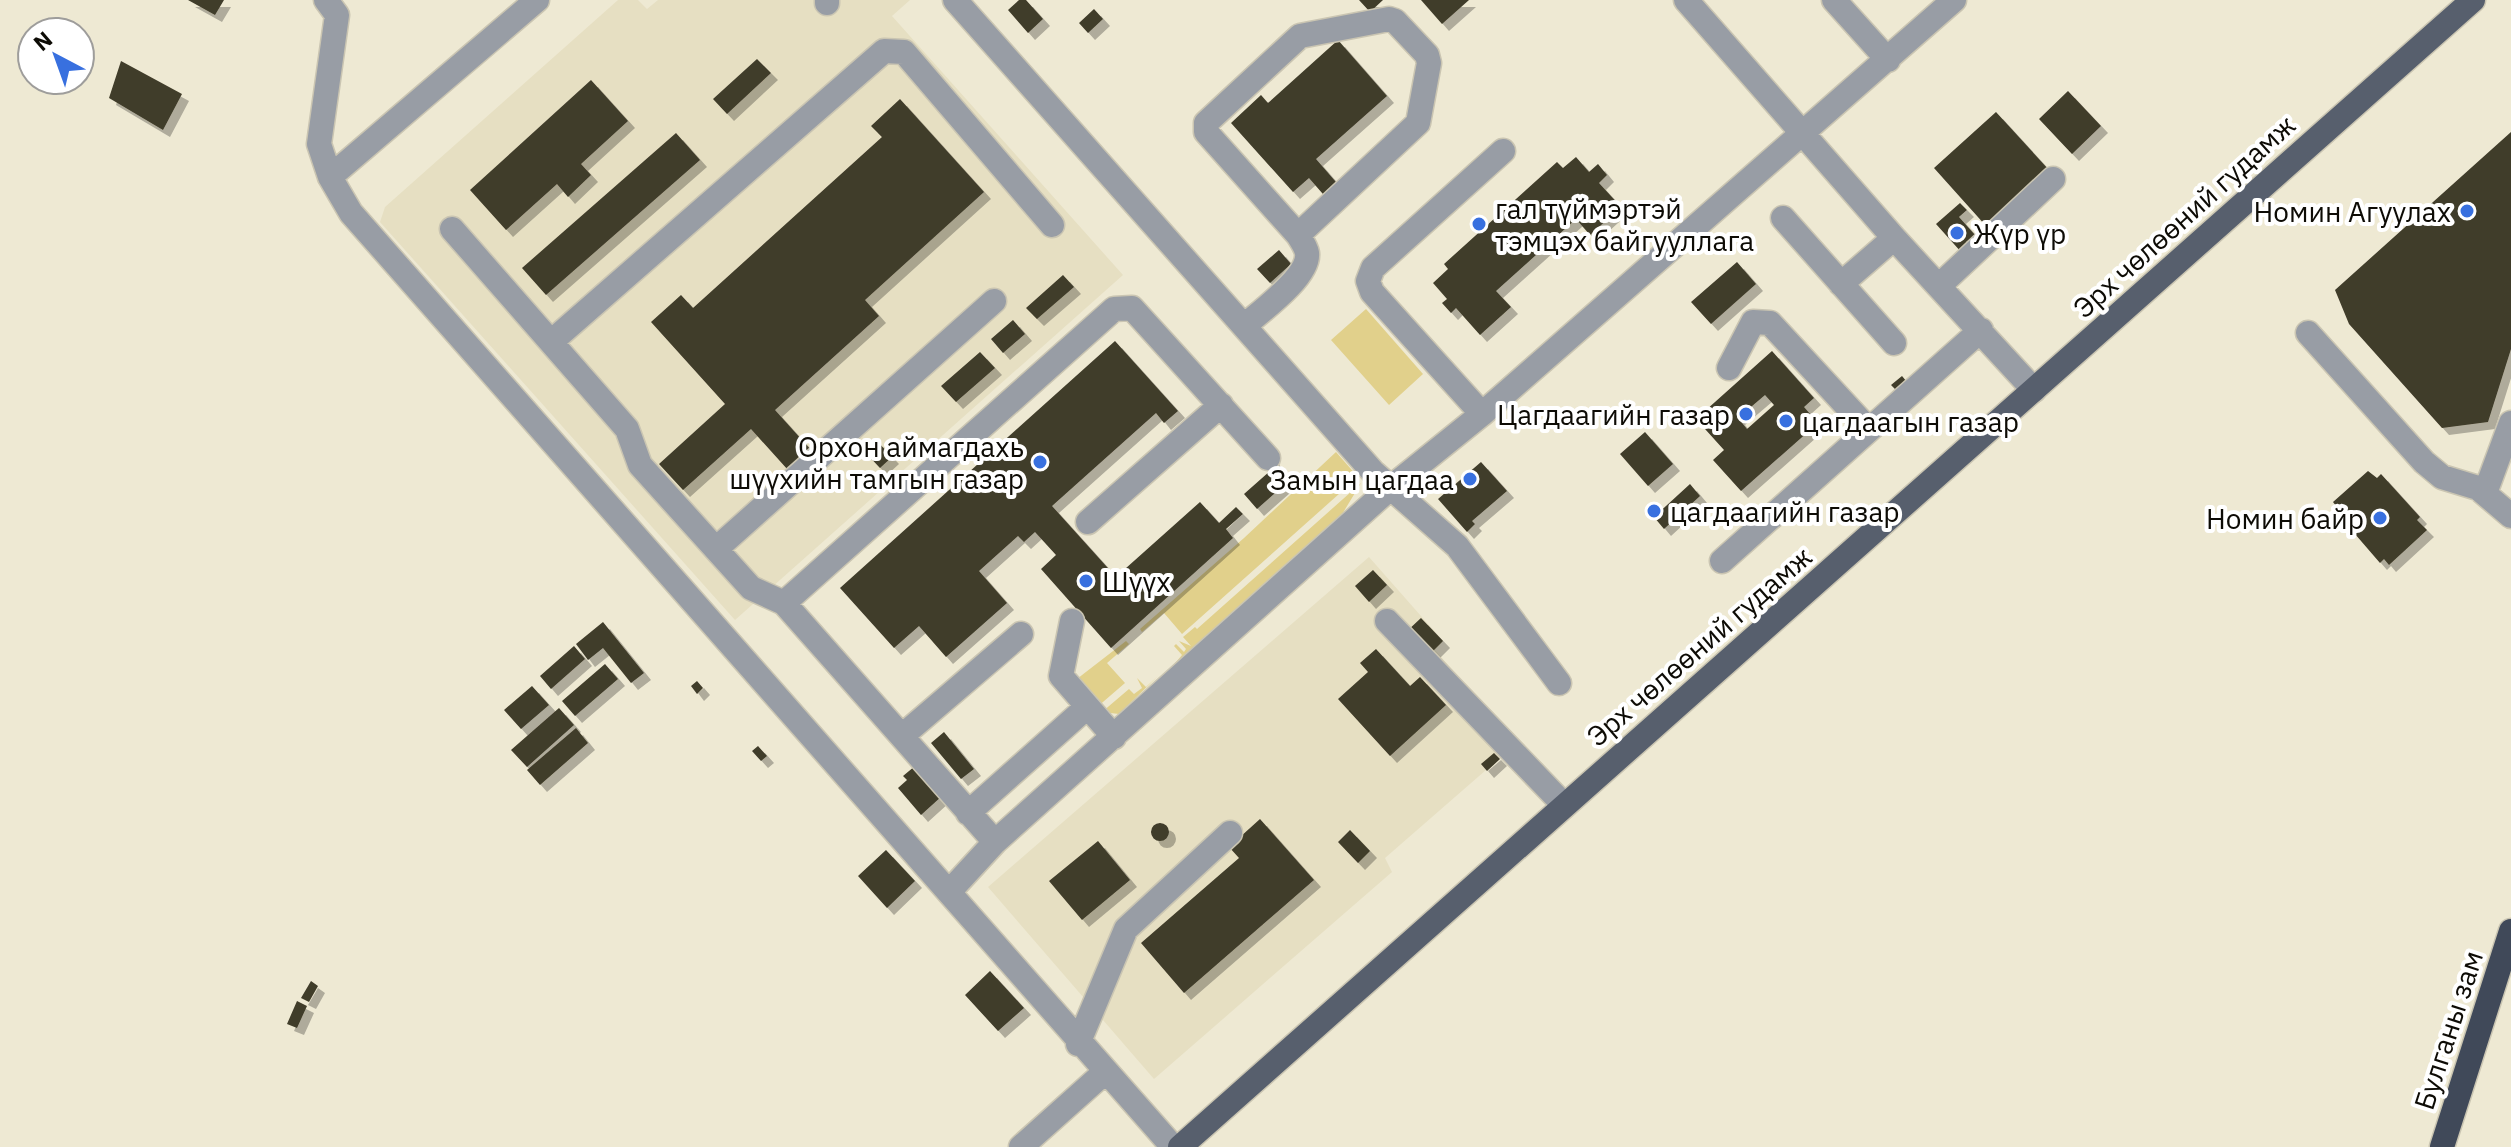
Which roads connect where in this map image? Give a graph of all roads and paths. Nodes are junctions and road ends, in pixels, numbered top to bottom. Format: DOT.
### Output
graph roads {
  1 [pos="326,0"];
  2 [pos="537,0"];
  3 [pos="955,0"];
  4 [pos="1686,0"];
  5 [pos="1834,0"];
  6 [pos="1954,0"];
  7 [pos="2473,0"];
  8 [pos="1888,60"];
  9 [pos="1804,134"];
  10 [pos="1503,151"];
  11 [pos="330,177"];
  12 [pos="2053,179"];
  13 [pos="1783,218"];
  14 [pos="1052,225"];
  15 [pos="452,229"];
  16 [pos="1298,235"];
  17 [pos="1894,238"];
  18 [pos="1841,284"];
  19 [pos="1940,285"];
  20 [pos="994,301"];
  21 [pos="1244,326"];
  22 [pos="1981,330"];
  23 [pos="2308,333"];
  24 [pos="551,342"];
  25 [pos="1894,343"];
  26 [pos="1729,368"];
  27 [pos="2034,390"];
  28 [pos="1221,405"];
  29 [pos="1482,414"];
  30 [pos="2511,423"];
  31 [pos="1868,429"];
  32 [pos="1268,458"];
  33 [pos="1389,489"];
  34 [pos="2485,493"];
  35 [pos="2511,516"];
  36 [pos="1088,522"];
  37 [pos="716,549"];
  38 [pos="1722,561"];
  39 [pos="784,603"];
  40 [pos="1072,621"];
  41 [pos="1387,621"];
  42 [pos="1021,634"];
  43 [pos="1559,683"];
  44 [pos="1087,707"];
  45 [pos="902,736"];
  46 [pos="1114,737"];
  47 [pos="1564,805"];
  48 [pos="968,813"];
  49 [pos="1230,833"];
  50 [pos="995,842"];
  51 [pos="949,892"];
  52 [pos="2511,931"];
  53 [pos="1078,1044"];
  54 [pos="1105,1072"];
  55 [pos="1021,1147"];
  56 [pos="1173,1147"];
  57 [pos="1180,1147"];
  58 [pos="2442,1147"];
  1 -- 11 [label="street"];
  2 -- 11 [label="street"];
  3 -- 21 [label="street"];
  4 -- 9 [label="street"];
  5 -- 8 [label="street"];
  6 -- 8 [label="street"];
  7 -- 27 [label="main road, Эрх чөлөөний гудамж"];
  8 -- 9 [label="street"];
  9 -- 17 [label="street"];
  9 -- 29 [label="street"];
  10 -- 29 [label="street"];
  11 -- 51 [label="street"];
  12 -- 19 [label="street"];
  13 -- 18 [label="street"];
  14 -- 24 [label="street"];
  15 -- 24 [label="street"];
  16 -- 16 [label="street"];
  16 -- 21 [label="street"];
  17 -- 18 [label="street"];
  17 -- 19 [label="street"];
  18 -- 25 [label="street"];
  19 -- 22 [label="street"];
  20 -- 37 [label="street"];
  21 -- 33 [label="street"];
  22 -- 27 [label="street"];
  22 -- 31 [label="street"];
  23 -- 34 [label="street"];
  24 -- 37 [label="street"];
  26 -- 31 [label="street"];
  27 -- 47 [label="main road, Эрх чөлөөний гудамж"];
  28 -- 32 [label="street"];
  28 -- 36 [label="street"];
  28 -- 39 [label="street"];
  29 -- 33 [label="street"];
  30 -- 34 [label="street"];
  31 -- 38 [label="street"];
  33 -- 43 [label="street"];
  33 -- 46 [label="street"];
  34 -- 35 [label="street"];
  37 -- 39 [label="street"];
  39 -- 45 [label="street"];
  40 -- 44 [label="street"];
  41 -- 47 [label="street"];
  42 -- 45 [label="street"];
  44 -- 46 [label="street"];
  44 -- 48 [label="street"];
  45 -- 48 [label="street"];
  46 -- 50 [label="street"];
  47 -- 57 [label="main road, Эрх чөлөөний гудамж"];
  48 -- 50 [label="street"];
  49 -- 53 [label="street"];
  50 -- 51 [label="street"];
  51 -- 53 [label="street"];
  52 -- 58 [label="highway, Булганы зам"];
  53 -- 54 [label="street"];
  54 -- 55 [label="street"];
  54 -- 56 [label="street"];
}
